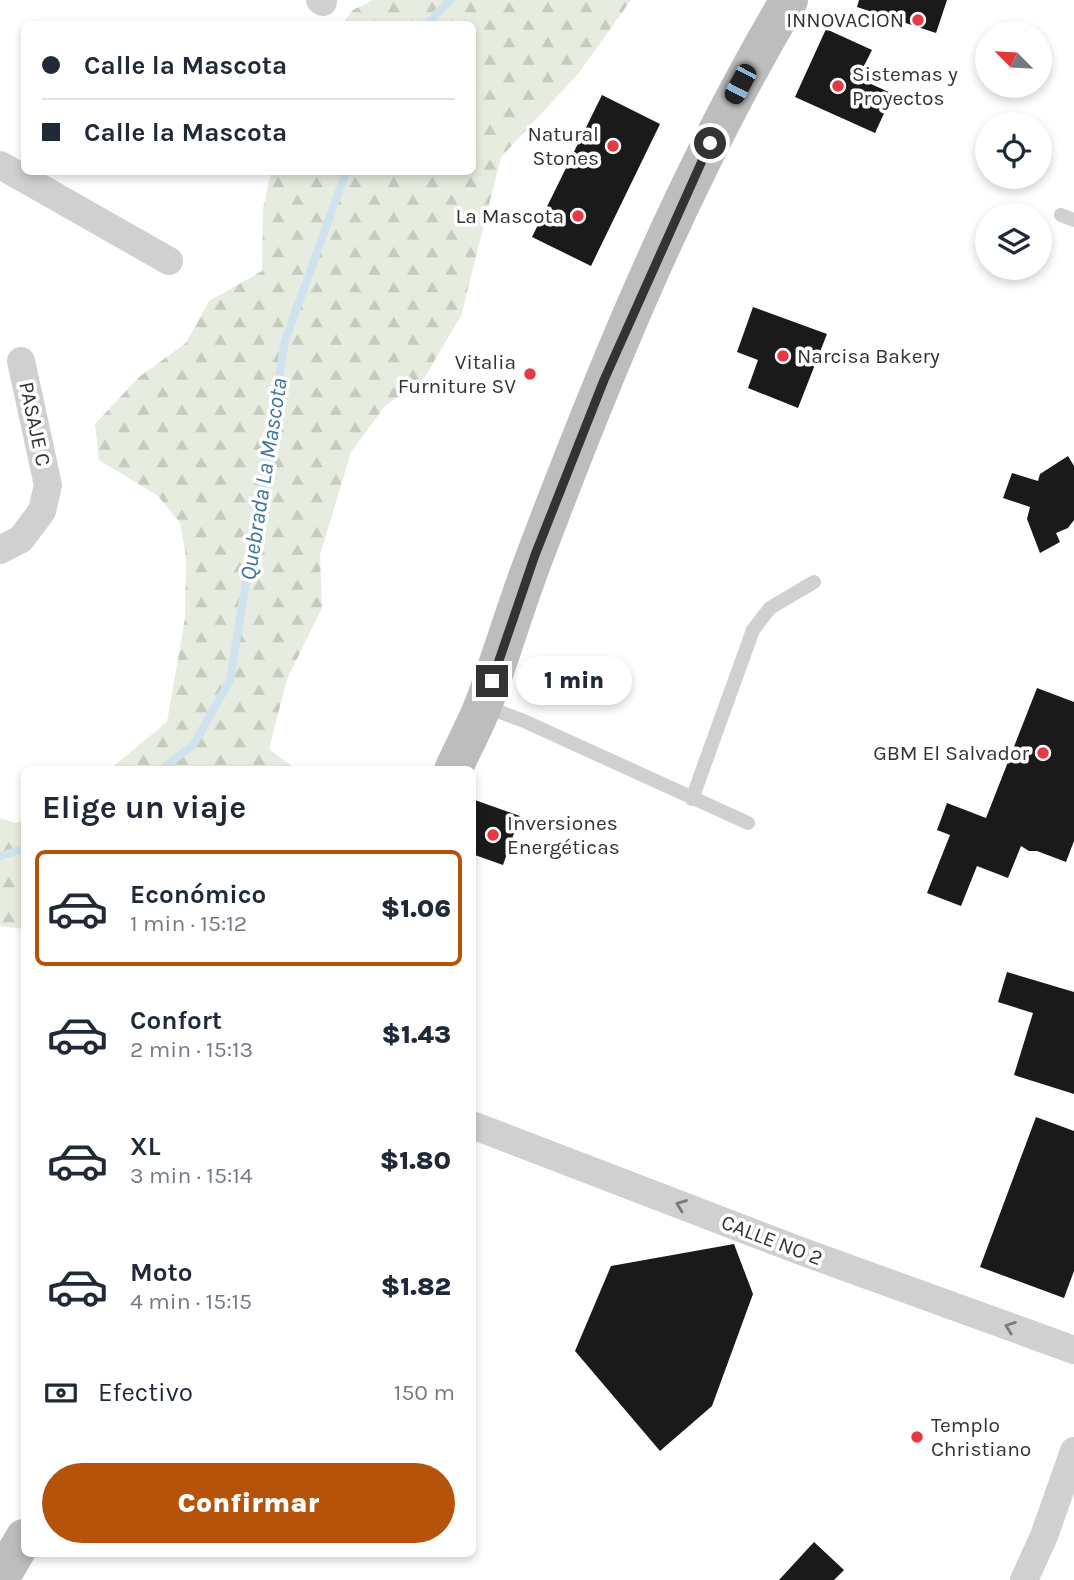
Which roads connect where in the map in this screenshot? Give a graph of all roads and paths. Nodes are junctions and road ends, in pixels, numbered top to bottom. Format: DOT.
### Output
graph roads {
  1 [pos="789,0"];
  2 [pos="0,165"];
  3 [pos="169,261"];
  4 [pos="21,361"];
  5 [pos="0,550"];
  6 [pos="814,582"];
  7 [pos="483,706"];
  8 [pos="455,766"];
  9 [pos="692,799"];
  10 [pos="748,823"];
  11 [pos="476,1127"];
  12 [pos="1074,1350"];
  13 [pos="1074,1451"];
  14 [pos="21,1543"];
  15 [pos="0,1579"];
  16 [pos="1024,1580"];
  1 -- 7 [label="main road"];
  2 -- 3 [label="street"];
  4 -- 5 [label="street, PASAJE C"];
  6 -- 9 [label="lane"];
  7 -- 8 [label="main road"];
  7 -- 9 [label="lane"];
  9 -- 10 [label="lane"];
  12 -- 11 [label="street, CALLE NO 2, one-way"];
  13 -- 16 [label="street"];
  14 -- 15 [label="main road"];
}
